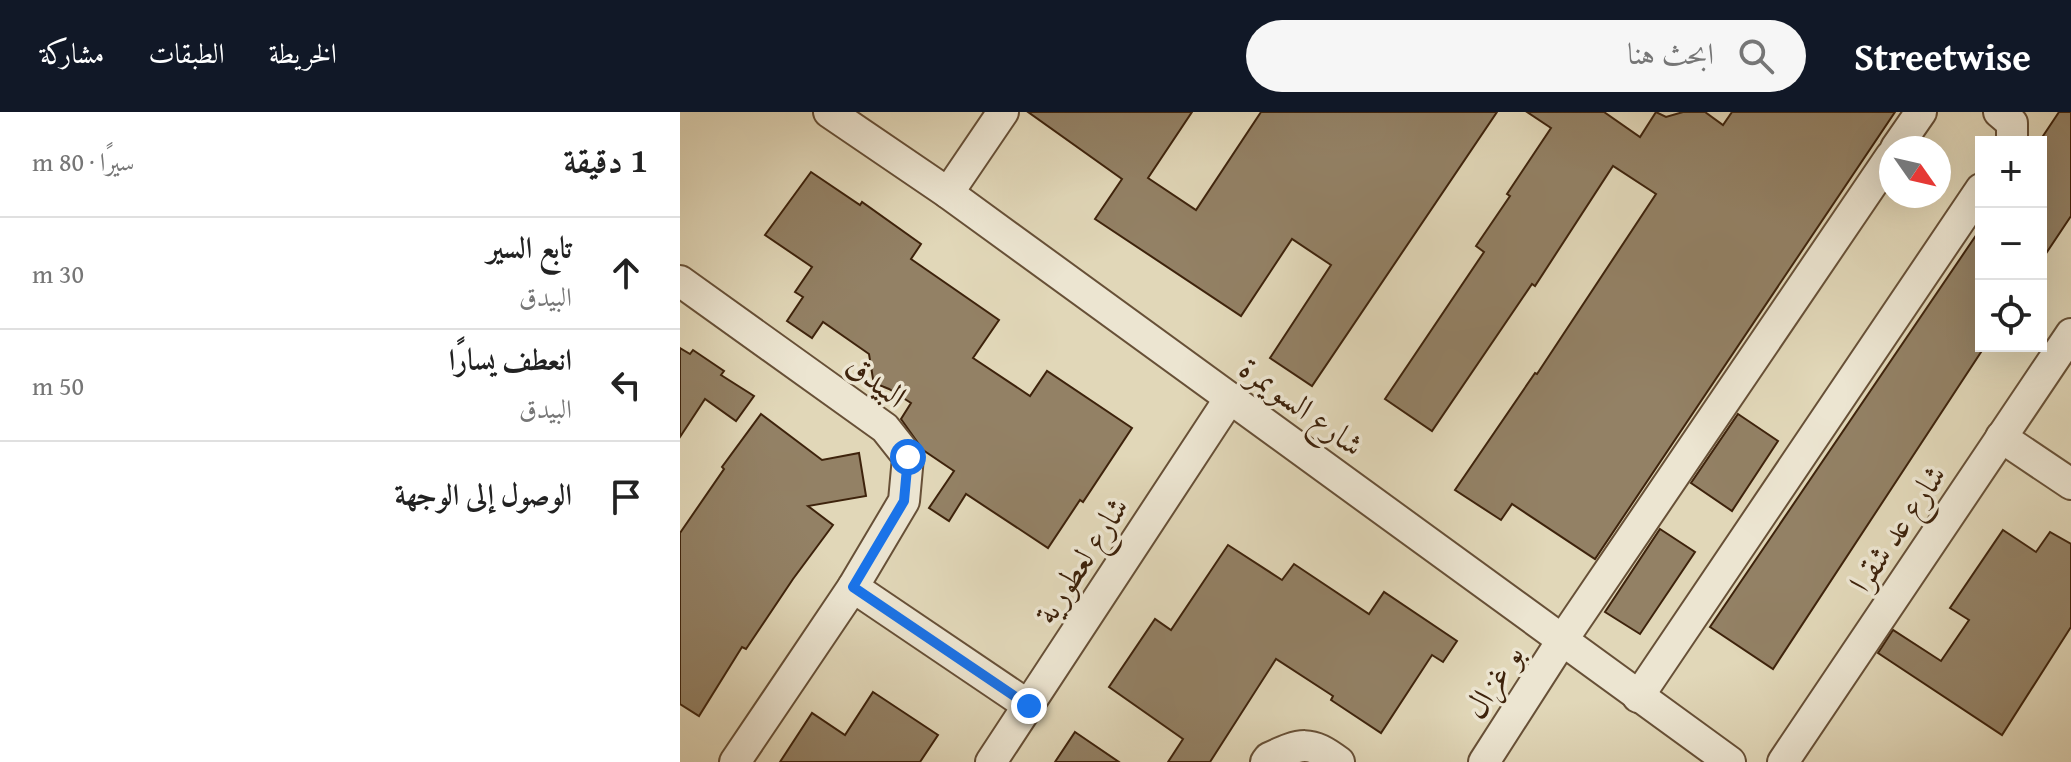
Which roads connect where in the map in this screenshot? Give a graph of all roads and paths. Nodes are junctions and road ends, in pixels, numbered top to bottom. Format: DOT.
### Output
graph roads {
  1 [pos="829,112"];
  2 [pos="1003,112"];
  3 [pos="1921,112"];
  4 [pos="1999,112"];
  5 [pos="1904,136"];
  6 [pos="2012,136"];
  7 [pos="1879,174"];
  8 [pos="948,193"];
  9 [pos="1975,198"];
  10 [pos="680,281"];
  11 [pos="2071,334"];
  12 [pos="1230,398"];
  13 [pos="2001,437"];
  14 [pos="2071,484"];
  15 [pos="853,587"];
  16 [pos="1563,639"];
  17 [pos="1638,697"];
  18 [pos="1029,706"];
  19 [pos="735,762"];
  20 [pos="991,762"];
  21 [pos="1266,762"];
  22 [pos="1339,762"];
  23 [pos="1484,762"];
  24 [pos="1730,762"];
  25 [pos="1783,762"];
  1 -- 8 [label="street, شارع السويمرة"];
  2 -- 8 [label="street"];
  3 -- 5 [label="street"];
  4 -- 6 [label="street"];
  7 -- 16 [label="street, بو غزال"];
  8 -- 12 [label="street, شارع السويمرة"];
  9 -- 17 [label="street"];
  10 -- 15 [label="street, البيدق"];
  11 -- 13 [label="street, شارع عد شقرا"];
  12 -- 16 [label="street, شارع السويمرة"];
  12 -- 18 [label="street, شارع لعطورية"];
  13 -- 14 [label="street"];
  13 -- 25 [label="street, شارع عد شقرا"];
  15 -- 18 [label="street"];
  15 -- 19 [label="street, البيدق"];
  16 -- 17 [label="street, شارع السويمرة"];
  16 -- 23 [label="street, بو غزال"];
  17 -- 24 [label="street, شارع السويمرة"];
  18 -- 20 [label="street, شارع لعطورية"];
  21 -- 22 [label="street"];
}
